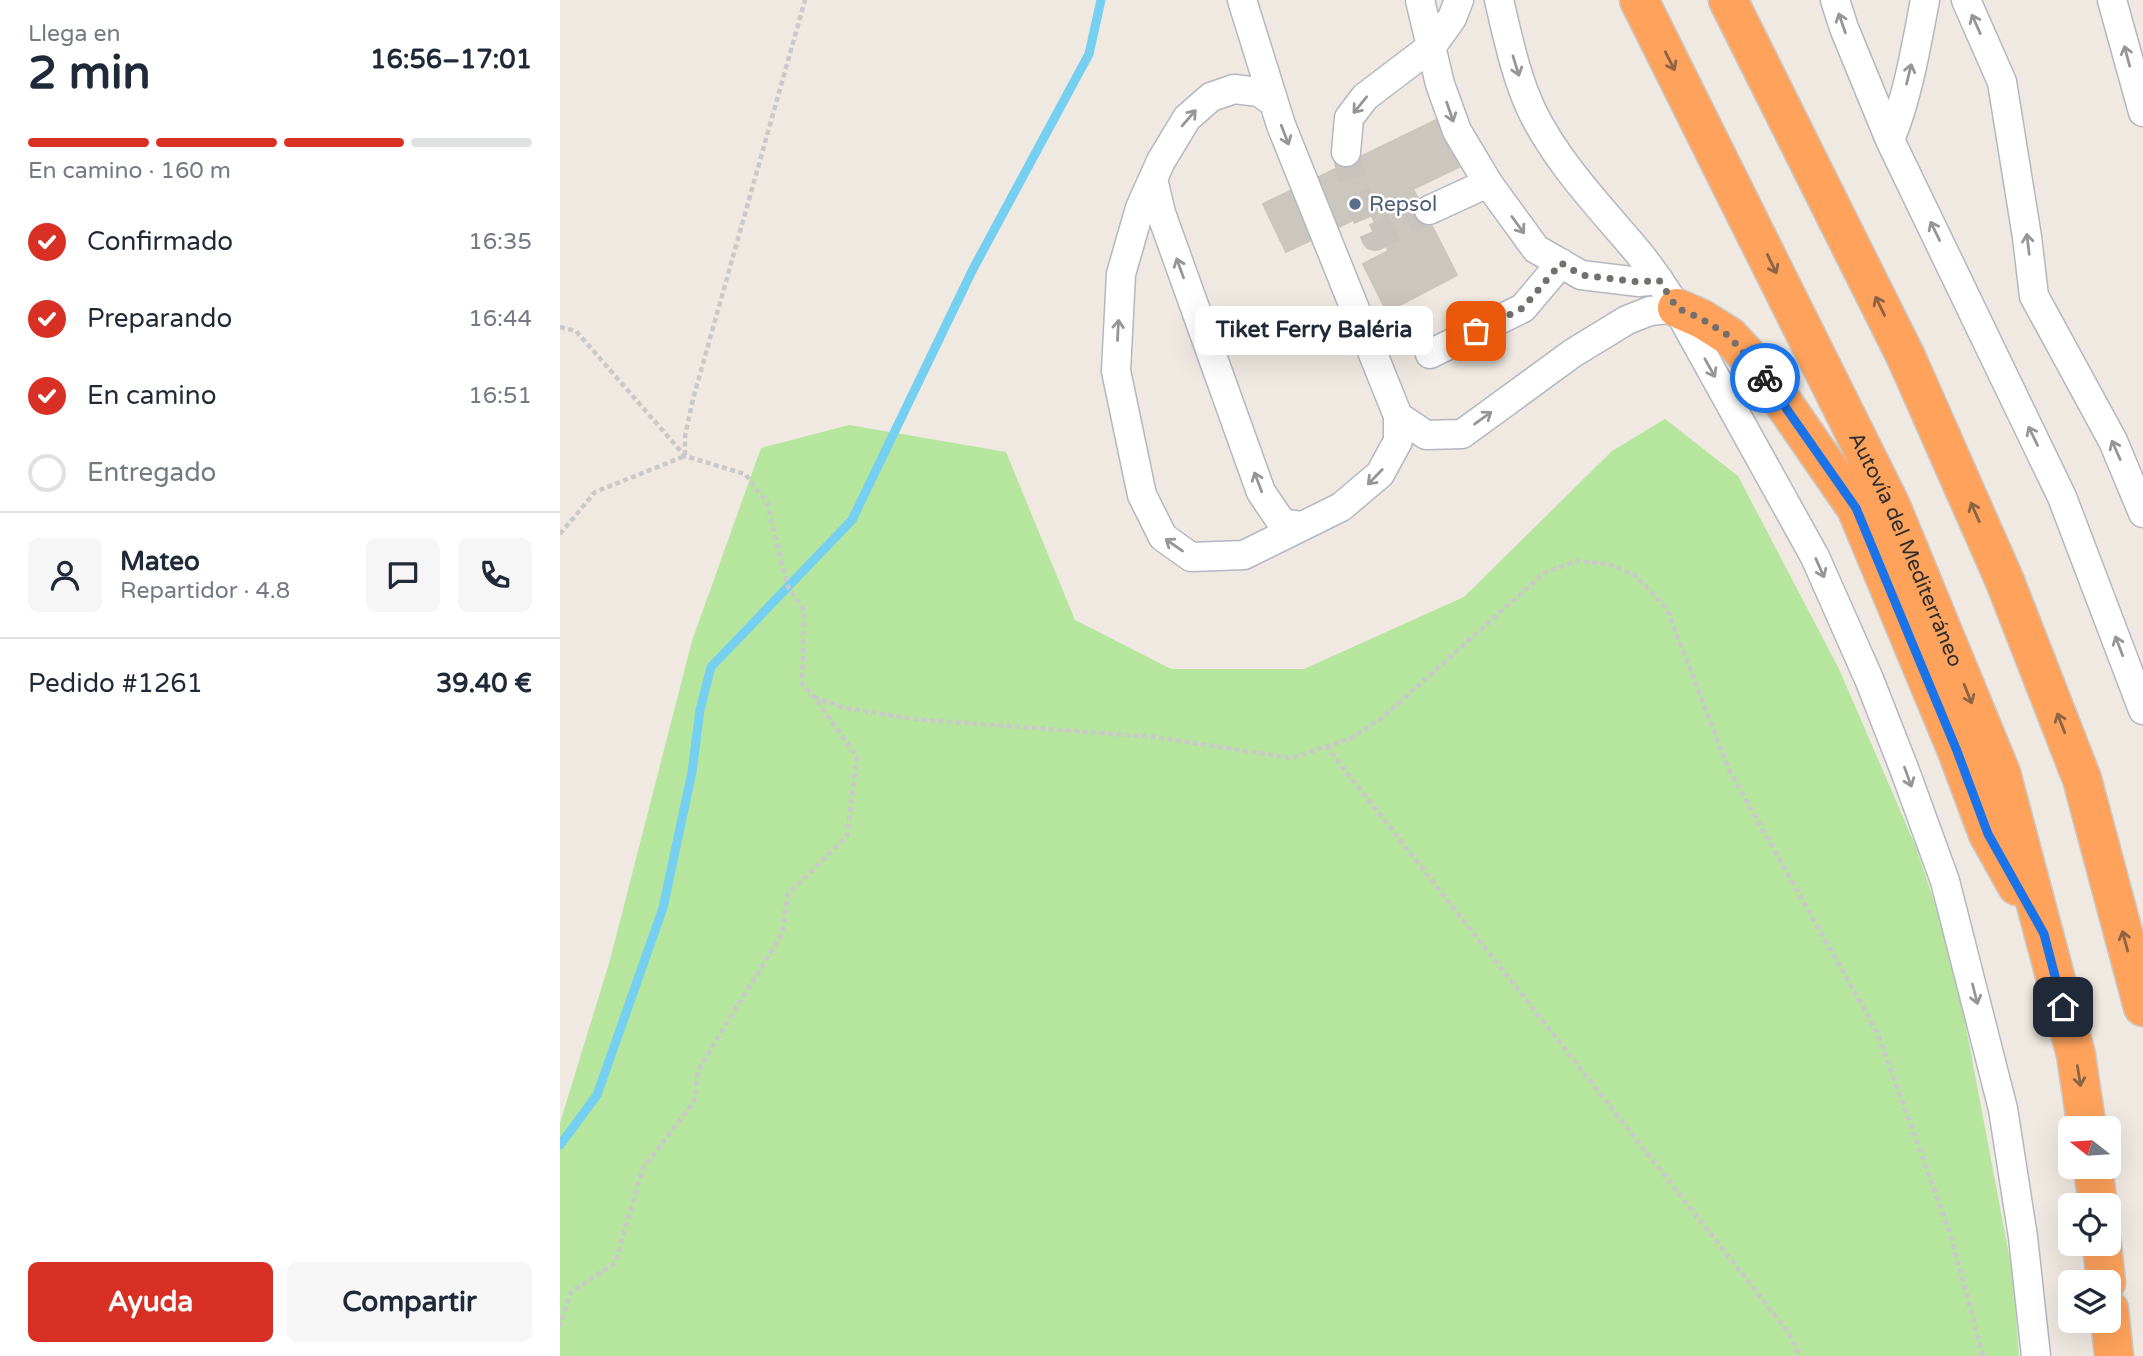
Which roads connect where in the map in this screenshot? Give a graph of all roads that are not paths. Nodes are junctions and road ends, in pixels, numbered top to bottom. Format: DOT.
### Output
graph roads {
  1 [pos="1242,0"];
  2 [pos="1420,0"];
  3 [pos="1459,0"];
  4 [pos="1499,0"];
  5 [pos="1639,0"];
  6 [pos="1728,0"];
  7 [pos="1835,0"];
  8 [pos="1925,0"];
  9 [pos="1966,0"];
  10 [pos="2112,0"];
  11 [pos="1432,46"];
  12 [pos="1273,102"];
  13 [pos="2143,112"];
  14 [pos="1890,140"];
  15 [pos="1346,152"];
  16 [pos="1153,179"];
  17 [pos="1488,183"];
  18 [pos="1429,210"];
  19 [pos="1561,263"];
  20 [pos="1668,294"];
  21 [pos="1430,354"];
  22 [pos="1398,416"];
  23 [pos="2143,513"];
  24 [pos="1302,526"];
  25 [pos="2143,710"];
  26 [pos="2044,934"];
  27 [pos="2143,1007"];
  28 [pos="2085,1116"];
  29 [pos="2112,1333"];
  30 [pos="2036,1356"];
  31 [pos="2114,1356"];
  1 -- 12 [label="lane"];
  2 -- 11 [label="lane"];
  3 -- 11 [label="lane"];
  4 -- 20 [label="lane, one-way"];
  5 -- 26 [label="highway, Autovía del Mediterráneo, one-way"];
  27 -- 6 [label="highway, one-way"];
  14 -- 7 [label="lane, one-way"];
  14 -- 8 [label="lane, one-way"];
  23 -- 9 [label="lane, one-way"];
  13 -- 10 [label="lane, one-way"];
  11 -- 15 [label="lane, one-way"];
  11 -- 17 [label="lane, one-way"];
  16 -- 12 [label="lane, one-way"];
  12 -- 22 [label="lane, one-way"];
  25 -- 14 [label="lane, one-way"];
  24 -- 16 [label="lane, one-way"];
  24 -- 16 [label="lane, one-way"];
  17 -- 18 [label="lane"];
  17 -- 19 [label="lane, one-way"];
  19 -- 20 [label="lane"];
  19 -- 21 [label="lane"];
  22 -- 20 [label="lane, one-way"];
  20 -- 26 [label="highway"];
  20 -- 30 [label="lane, one-way"];
  22 -- 24 [label="lane, one-way"];
  26 -- 28 [label="highway, Autovía del Mediterráneo, one-way"];
  29 -- 31 [label="highway"];
}
